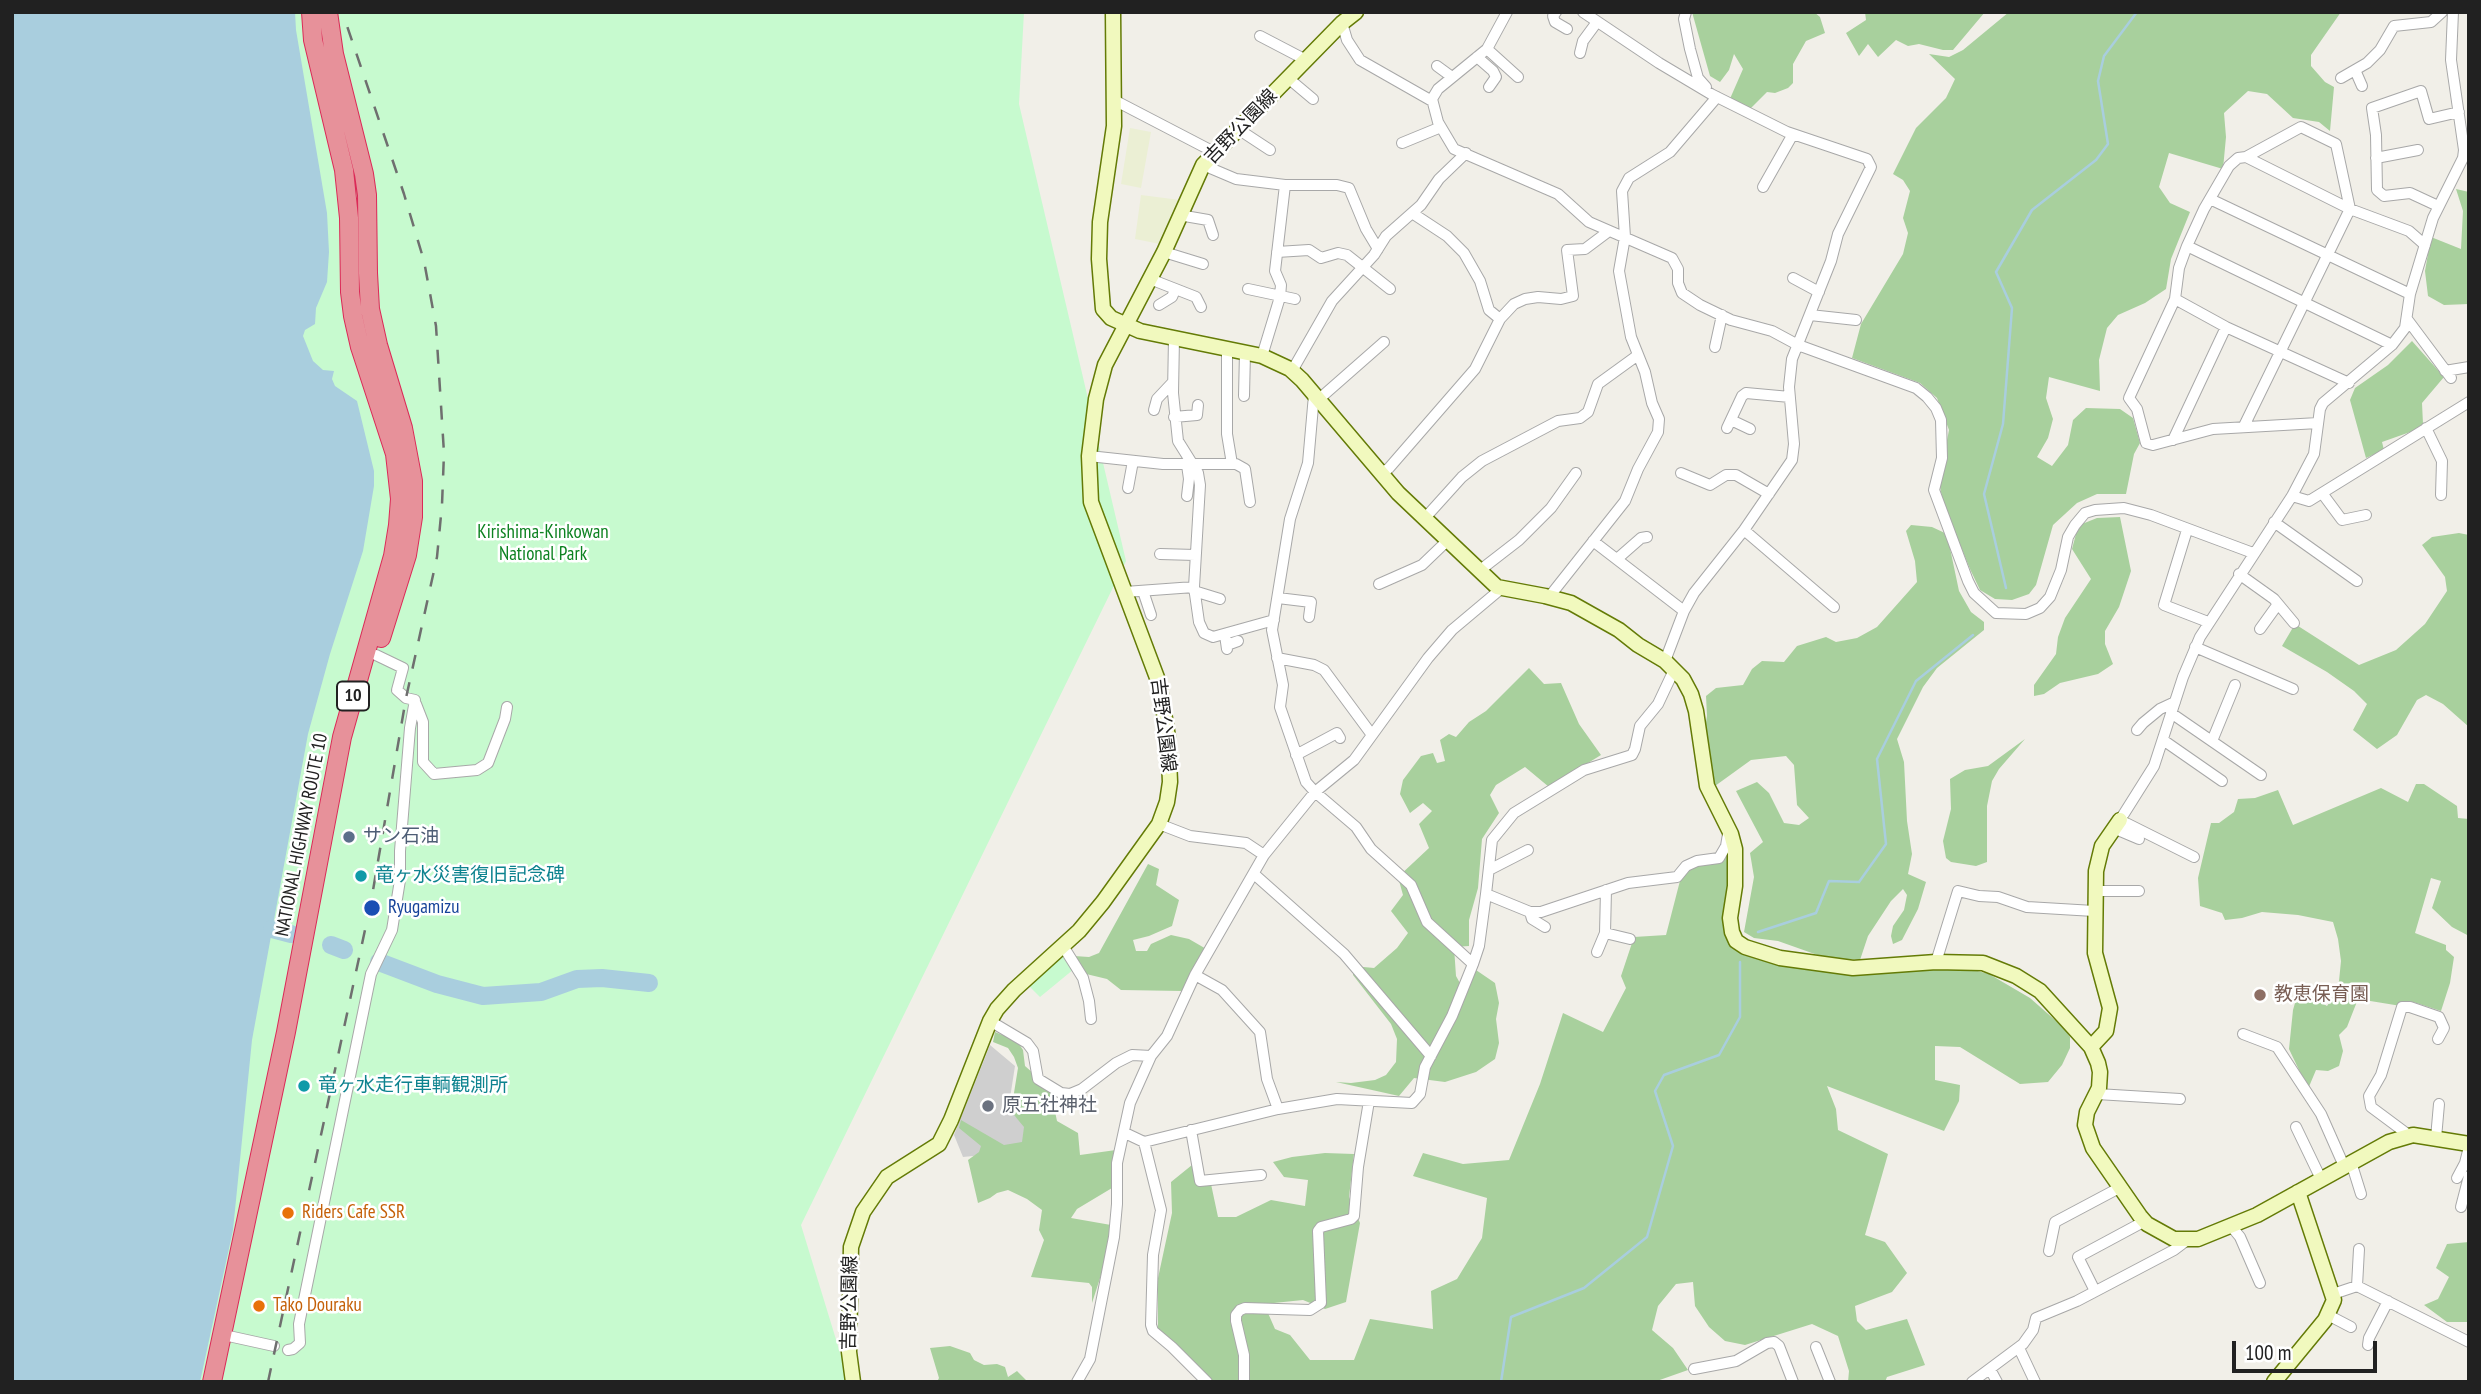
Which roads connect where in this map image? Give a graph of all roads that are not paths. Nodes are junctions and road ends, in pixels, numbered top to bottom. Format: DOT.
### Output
graph roads {
  1 [pos="311,12"];
  2 [pos="328,12"];
  3 [pos="1356,12"];
  4 [pos="1507,12"];
  5 [pos="1556,12"];
  6 [pos="1583,12"];
  7 [pos="1686,12"];
  8 [pos="2442,12"];
  9 [pos="2453,12"];
  10 [pos="1116,15"];
  11 [pos="1597,22"];
  12 [pos="1342,23"];
  13 [pos="1567,29"];
  14 [pos="1260,36"];
  15 [pos="1486,48"];
  16 [pos="1580,53"];
  17 [pos="1477,57"];
  18 [pos="1306,60"];
  19 [pos="1437,66"];
  20 [pos="2355,71"];
  21 [pos="1452,77"];
  22 [pos="1518,77"];
  23 [pos="1288,78"];
  24 [pos="2342,78"];
  25 [pos="2362,86"];
  26 [pos="1489,87"];
  27 [pos="1714,95"];
  28 [pos="1313,99"];
  29 [pos="1114,100"];
  30 [pos="1432,101"];
  31 [pos="2459,112"];
  32 [pos="1441,127"];
  33 [pos="1238,129"];
  34 [pos="1793,134"];
  35 [pos="2465,136"];
  36 [pos="1402,143"];
  37 [pos="1270,150"];
  38 [pos="2418,150"];
  39 [pos="1213,152"];
  40 [pos="1466,153"];
  41 [pos="2246,157"];
  42 [pos="2376,158"];
  43 [pos="1203,165"];
  44 [pos="1285,185"];
  45 [pos="1763,187"];
  46 [pos="2210,199"];
  47 [pos="2438,206"];
  48 [pos="2350,209"];
  49 [pos="1412,213"];
  50 [pos="1179,215"];
  51 [pos="1609,231"];
  52 [pos="1213,235"];
  53 [pos="1625,237"];
  54 [pos="2425,245"];
  55 [pos="2186,246"];
  56 [pos="1378,249"];
  57 [pos="1164,252"];
  58 [pos="1278,252"];
  59 [pos="2327,254"];
  60 [pos="1203,264"];
  61 [pos="1363,268"];
  62 [pos="1793,278"];
  63 [pos="1150,279"];
  64 [pos="1248,289"];
  65 [pos="1390,289"];
  66 [pos="1175,290"];
  67 [pos="1818,292"];
  68 [pos="2410,294"];
  69 [pos="1280,297"];
  70 [pos="1295,299"];
  71 [pos="2175,299"];
  72 [pos="1202,301"];
  73 [pos="2304,302"];
  74 [pos="1159,305"];
  75 [pos="1722,315"];
  76 [pos="1810,315"];
  77 [pos="1500,319"];
  78 [pos="2407,319"];
  79 [pos="1856,320"];
  80 [pos="1127,326"];
  81 [pos="2226,327"];
  82 [pos="1174,338"];
  83 [pos="1384,342"];
  84 [pos="1798,345"];
  85 [pos="2392,345"];
  86 [pos="1715,347"];
  87 [pos="1227,348"];
  88 [pos="2281,351"];
  89 [pos="1245,352"];
  90 [pos="1638,355"];
  91 [pos="1262,356"];
  92 [pos="2469,367"];
  93 [pos="1292,371"];
  94 [pos="1173,382"];
  95 [pos="2349,383"];
  96 [pos="1244,396"];
  97 [pos="1316,397"];
  98 [pos="1790,397"];
  99 [pos="2469,402"];
  100 [pos="1198,405"];
  101 [pos="1154,410"];
  102 [pos="1174,417"];
  103 [pos="2318,423"];
  104 [pos="2245,426"];
  105 [pos="2426,428"];
  106 [pos="1750,429"];
  107 [pos="2173,440"];
  108 [pos="1089,456"];
  109 [pos="1133,461"];
  110 [pos="1232,464"];
  111 [pos="1190,465"];
  112 [pos="1576,473"];
  113 [pos="1681,473"];
  114 [pos="1381,474"];
  115 [pos="1128,488"];
  116 [pos="2322,493"];
  117 [pos="1769,494"];
  118 [pos="2441,495"];
  119 [pos="1187,496"];
  120 [pos="2292,496"];
  121 [pos="1250,502"];
  122 [pos="2366,515"];
  123 [pos="1425,517"];
  124 [pos="2274,522"];
  125 [pos="1744,530"];
  126 [pos="2187,530"];
  127 [pos="1647,537"];
  128 [pos="1447,541"];
  129 [pos="1593,541"];
  130 [pos="2253,553"];
  131 [pos="1160,554"];
  132 [pos="1195,555"];
  133 [pos="1617,559"];
  134 [pos="1479,571"];
  135 [pos="2239,574"];
  136 [pos="2357,581"];
  137 [pos="1379,583"];
  138 [pos="1502,588"];
  139 [pos="1194,589"];
  140 [pos="1143,591"];
  141 [pos="1125,592"];
  142 [pos="1549,597"];
  143 [pos="1278,598"];
  144 [pos="1220,599"];
  145 [pos="2278,604"];
  146 [pos="1834,607"];
  147 [pos="1684,611"];
  148 [pos="1151,615"];
  149 [pos="1309,617"];
  150 [pos="1274,620"];
  151 [pos="2208,622"];
  152 [pos="2294,623"];
  153 [pos="2260,629"];
  154 [pos="1238,641"];
  155 [pos="1226,643"];
  156 [pos="2195,647"];
  157 [pos="376,655"];
  158 [pos="1277,658"];
  159 [pos="1669,665"];
  160 [pos="2235,685"];
  161 [pos="2293,689"];
  162 [pos="415,700"];
  163 [pos="2175,702"];
  164 [pos="507,707"];
  165 [pos="2171,713"];
  166 [pos="2137,730"];
  167 [pos="1372,735"];
  168 [pos="1340,737"];
  169 [pos="2163,740"];
  170 [pos="2212,741"];
  171 [pos="1296,755"];
  172 [pos="2261,775"];
  173 [pos="2222,781"];
  174 [pos="1315,792"];
  175 [pos="1159,824"];
  176 [pos="2117,824"];
  177 [pos="1729,830"];
  178 [pos="2139,839"];
  179 [pos="1528,850"];
  180 [pos="1264,855"];
  181 [pos="2194,858"];
  182 [pos="1489,870"];
  183 [pos="1254,874"];
  184 [pos="1606,890"];
  185 [pos="2095,891"];
  186 [pos="2139,891"];
  187 [pos="1486,894"];
  188 [pos="2094,911"];
  189 [pos="1530,912"];
  190 [pos="1545,927"];
  191 [pos="1605,933"];
  192 [pos="1630,939"];
  193 [pos="1063,946"];
  194 [pos="1598,952"];
  195 [pos="1936,962"];
  196 [pos="1473,964"];
  197 [pos="1195,975"];
  198 [pos="1091,1019"];
  199 [pos="990,1021"];
  200 [pos="2243,1034"];
  201 [pos="2438,1039"];
  202 [pos="2091,1047"];
  203 [pos="1151,1056"];
  204 [pos="1431,1056"];
  205 [pos="2097,1094"];
  206 [pos="2180,1099"];
  207 [pos="1369,1101"];
  208 [pos="2439,1104"];
  209 [pos="1278,1109"];
  210 [pos="2296,1127"];
  211 [pos="1191,1130"];
  212 [pos="1125,1133"];
  213 [pos="2410,1136"];
  214 [pos="2436,1138"];
  215 [pos="1144,1142"];
  216 [pos="2469,1145"];
  217 [pos="2348,1164"];
  218 [pos="1261,1175"];
  219 [pos="2469,1176"];
  220 [pos="2457,1178"];
  221 [pos="2321,1179"];
  222 [pos="2119,1188"];
  223 [pos="2298,1192"];
  224 [pos="2361,1194"];
  225 [pos="2461,1207"];
  226 [pos="2145,1221"];
  227 [pos="2231,1226"];
  228 [pos="2186,1241"];
  229 [pos="2359,1249"];
  230 [pos="2049,1251"];
  231 [pos="2260,1283"];
  232 [pos="2357,1286"];
  233 [pos="2095,1292"];
  234 [pos="2333,1294"];
  235 [pos="2388,1301"];
  236 [pos="2328,1315"];
  237 [pos="2351,1327"];
  238 [pos="229,1336"];
  239 [pos="2469,1342"];
  240 [pos="2368,1345"];
  241 [pos="274,1346"];
  242 [pos="1816,1347"];
  243 [pos="2019,1348"];
  244 [pos="288,1350"];
  245 [pos="1694,1369"];
  246 [pos="1990,1369"];
  247 [pos="2280,1379"];
  248 [pos="212,1382"];
  249 [pos="224,1382"];
  250 [pos="853,1382"];
  251 [pos="1077,1382"];
  252 [pos="1207,1382"];
  253 [pos="1244,1382"];
  254 [pos="1793,1382"];
  255 [pos="1830,1382"];
  256 [pos="1972,1382"];
  257 [pos="1997,1382"];
  258 [pos="2035,1382"];
  1 -- 238 [label="highway, NATIONAL HIGHWAY ROUTE 10 / 10"];
  2 -- 157 [label="highway, NATIONAL HIGHWAY ROUTE 10 / 10"];
  3 -- 12 [label="street, 吉野公園線"];
  4 -- 15 [label="street"];
  5 -- 13 [label="street"];
  6 -- 11 [label="street"];
  7 -- 27 [label="street"];
  8 -- 20 [label="street"];
  9 -- 31 [label="street"];
  10 -- 29 [label="street"];
  11 -- 16 [label="street"];
  11 -- 27 [label="street"];
  12 -- 18 [label="street, 吉野公園線"];
  12 -- 30 [label="street"];
  14 -- 18 [label="street"];
  15 -- 17 [label="street"];
  15 -- 22 [label="street"];
  17 -- 21 [label="street"];
  17 -- 26 [label="street"];
  18 -- 23 [label="street, 吉野公園線"];
  19 -- 21 [label="street"];
  20 -- 24 [label="street"];
  20 -- 25 [label="street"];
  21 -- 30 [label="street"];
  23 -- 28 [label="street"];
  23 -- 33 [label="street, 吉野公園線"];
  27 -- 34 [label="street"];
  27 -- 53 [label="street"];
  29 -- 39 [label="street"];
  29 -- 80 [label="street"];
  30 -- 32 [label="street"];
  31 -- 35 [label="street"];
  31 -- 42 [label="street"];
  32 -- 36 [label="street"];
  32 -- 40 [label="street"];
  33 -- 37 [label="street"];
  33 -- 39 [label="street, 吉野公園線"];
  34 -- 45 [label="street"];
  34 -- 67 [label="street"];
  35 -- 47 [label="street"];
  38 -- 42 [label="street"];
  39 -- 43 [label="street, 吉野公園線"];
  40 -- 49 [label="street"];
  40 -- 51 [label="street"];
  41 -- 46 [label="street"];
  41 -- 48 [label="street"];
  41 -- 48 [label="street"];
  42 -- 47 [label="street"];
  43 -- 44 [label="street"];
  43 -- 50 [label="street, 吉野公園線"];
  44 -- 56 [label="street"];
  44 -- 58 [label="street"];
  46 -- 55 [label="street"];
  46 -- 59 [label="street"];
  47 -- 54 [label="street"];
  48 -- 54 [label="street"];
  48 -- 59 [label="street"];
  49 -- 56 [label="street"];
  49 -- 77 [label="street"];
  50 -- 52 [label="street"];
  50 -- 57 [label="street, 吉野公園線"];
  51 -- 53 [label="street"];
  51 -- 77 [label="street"];
  53 -- 75 [label="street"];
  53 -- 90 [label="street"];
  54 -- 68 [label="street"];
  55 -- 71 [label="street"];
  55 -- 73 [label="street"];
  56 -- 61 [label="street"];
  57 -- 60 [label="street"];
  57 -- 63 [label="street, 吉野公園線"];
  58 -- 61 [label="street"];
  58 -- 69 [label="street"];
  59 -- 68 [label="street"];
  59 -- 73 [label="street"];
  61 -- 65 [label="street"];
  61 -- 93 [label="street"];
  62 -- 67 [label="street"];
  63 -- 66 [label="street"];
  63 -- 80 [label="street, 吉野公園線"];
  64 -- 69 [label="street"];
  66 -- 72 [label="street"];
  66 -- 74 [label="street"];
  67 -- 76 [label="street"];
  68 -- 78 [label="street"];
  69 -- 70 [label="street"];
  69 -- 91 [label="street"];
  71 -- 81 [label="street"];
  71 -- 107 [label="street"];
  73 -- 85 [label="street"];
  73 -- 88 [label="street"];
  75 -- 84 [label="street"];
  75 -- 86 [label="street"];
  76 -- 79 [label="street"];
  76 -- 84 [label="street"];
  77 -- 114 [label="street"];
  78 -- 85 [label="street"];
  78 -- 92 [label="street"];
  80 -- 82 [label="street"];
  80 -- 108 [label="street, 吉野公園線"];
  81 -- 88 [label="street"];
  81 -- 107 [label="street"];
  82 -- 87 [label="street"];
  82 -- 94 [label="street"];
  83 -- 97 [label="street"];
  84 -- 98 [label="street"];
  84 -- 126 [label="street"];
  85 -- 95 [label="street"];
  87 -- 89 [label="street"];
  87 -- 110 [label="street"];
  88 -- 95 [label="street"];
  88 -- 104 [label="street"];
  89 -- 91 [label="street"];
  89 -- 96 [label="street"];
  90 -- 123 [label="street"];
  90 -- 129 [label="street"];
  91 -- 93 [label="street"];
  93 -- 97 [label="street"];
  94 -- 101 [label="street"];
  94 -- 102 [label="street"];
  95 -- 103 [label="street"];
  97 -- 114 [label="street"];
  97 -- 143 [label="street"];
  98 -- 106 [label="street"];
  98 -- 117 [label="street"];
  99 -- 105 [label="street"];
  100 -- 102 [label="street"];
  102 -- 111 [label="street"];
  103 -- 104 [label="street"];
  103 -- 120 [label="street"];
  104 -- 107 [label="street"];
  105 -- 116 [label="street"];
  105 -- 118 [label="street"];
  108 -- 109 [label="street"];
  108 -- 141 [label="street, 吉野公園線"];
  109 -- 111 [label="street"];
  109 -- 115 [label="street"];
  110 -- 111 [label="street"];
  110 -- 121 [label="street"];
  111 -- 119 [label="street"];
  111 -- 132 [label="street"];
  112 -- 134 [label="street"];
  113 -- 117 [label="street"];
  114 -- 123 [label="street"];
  116 -- 120 [label="street"];
  116 -- 122 [label="street"];
  117 -- 125 [label="street"];
  120 -- 124 [label="street"];
  123 -- 128 [label="street"];
  124 -- 130 [label="street"];
  124 -- 136 [label="street"];
  125 -- 146 [label="street"];
  125 -- 147 [label="street"];
  126 -- 130 [label="street"];
  126 -- 151 [label="street"];
  127 -- 133 [label="street"];
  128 -- 134 [label="street"];
  128 -- 137 [label="street"];
  129 -- 133 [label="street"];
  129 -- 142 [label="street"];
  130 -- 135 [label="street"];
  131 -- 132 [label="street"];
  132 -- 139 [label="street"];
  133 -- 147 [label="street"];
  134 -- 138 [label="street"];
  135 -- 145 [label="street"];
  135 -- 151 [label="street"];
  138 -- 142 [label="street"];
  138 -- 167 [label="street"];
  139 -- 140 [label="street"];
  139 -- 144 [label="street"];
  139 -- 155 [label="street"];
  140 -- 141 [label="street"];
  140 -- 148 [label="street"];
  141 -- 175 [label="street, 吉野公園線"];
  142 -- 159 [label="street"];
  143 -- 149 [label="street"];
  143 -- 150 [label="street"];
  145 -- 152 [label="street"];
  145 -- 153 [label="street"];
  147 -- 159 [label="street"];
  150 -- 155 [label="street"];
  150 -- 158 [label="street"];
  151 -- 156 [label="street"];
  154 -- 155 [label="street"];
  156 -- 161 [label="street"];
  156 -- 163 [label="street"];
  157 -- 162 [label="street"];
  157 -- 238 [label="highway, NATIONAL HIGHWAY ROUTE 10 / 10"];
  158 -- 167 [label="street"];
  158 -- 171 [label="street"];
  159 -- 177 [label="street"];
  159 -- 182 [label="street"];
  160 -- 170 [label="street"];
  162 -- 164 [label="street"];
  162 -- 244 [label="street"];
  163 -- 165 [label="street"];
  163 -- 166 [label="street"];
  165 -- 169 [label="street"];
  165 -- 170 [label="street"];
  167 -- 174 [label="street"];
  168 -- 171 [label="street"];
  169 -- 173 [label="street"];
  169 -- 176 [label="street"];
  170 -- 172 [label="street"];
  171 -- 174 [label="street"];
  174 -- 180 [label="street"];
  174 -- 196 [label="street"];
  175 -- 180 [label="street"];
  175 -- 193 [label="street, 吉野公園線"];
  176 -- 178 [label="street"];
  176 -- 181 [label="street"];
  176 -- 185 [label="street"];
  177 -- 184 [label="street"];
  177 -- 195 [label="street"];
  179 -- 182 [label="street"];
  180 -- 183 [label="street"];
  182 -- 187 [label="street"];
  183 -- 197 [label="street"];
  183 -- 204 [label="street"];
  184 -- 189 [label="street"];
  184 -- 191 [label="street"];
  185 -- 186 [label="street"];
  185 -- 188 [label="street"];
  187 -- 189 [label="street"];
  187 -- 196 [label="street"];
  188 -- 195 [label="street"];
  188 -- 202 [label="street"];
  189 -- 190 [label="street"];
  191 -- 192 [label="street"];
  191 -- 194 [label="street"];
  193 -- 198 [label="street"];
  193 -- 199 [label="street, 吉野公園線"];
  195 -- 202 [label="street"];
  196 -- 204 [label="street"];
  197 -- 203 [label="street"];
  197 -- 209 [label="street"];
  199 -- 203 [label="street"];
  199 -- 250 [label="street, 吉野公園線"];
  200 -- 217 [label="street"];
  201 -- 213 [label="street"];
  202 -- 205 [label="street"];
  203 -- 212 [label="street"];
  204 -- 207 [label="street"];
  205 -- 206 [label="street"];
  205 -- 222 [label="street"];
  207 -- 209 [label="street"];
  207 -- 253 [label="street"];
  208 -- 214 [label="street"];
  209 -- 211 [label="street"];
  210 -- 221 [label="street"];
  211 -- 215 [label="street"];
  211 -- 218 [label="street"];
  212 -- 215 [label="street"];
  212 -- 251 [label="street"];
  213 -- 214 [label="street"];
  213 -- 217 [label="street"];
  214 -- 216 [label="street"];
  215 -- 252 [label="street"];
  216 -- 220 [label="street"];
  217 -- 221 [label="street"];
  217 -- 224 [label="street"];
  219 -- 225 [label="street"];
  221 -- 223 [label="street"];
  222 -- 226 [label="street"];
  222 -- 230 [label="street"];
  223 -- 227 [label="street"];
  223 -- 234 [label="street"];
  226 -- 228 [label="street"];
  226 -- 233 [label="street"];
  227 -- 228 [label="street"];
  227 -- 231 [label="street"];
  228 -- 233 [label="street"];
  229 -- 232 [label="street"];
  232 -- 234 [label="street"];
  232 -- 235 [label="street"];
  233 -- 243 [label="street"];
  234 -- 236 [label="street"];
  235 -- 239 [label="street"];
  235 -- 240 [label="street"];
  236 -- 237 [label="street"];
  236 -- 247 [label="street"];
  238 -- 241 [label="street"];
  238 -- 248 [label="highway, NATIONAL HIGHWAY ROUTE 10 / 10"];
  238 -- 249 [label="highway, NATIONAL HIGHWAY ROUTE 10 / 10"];
  242 -- 255 [label="street"];
  243 -- 246 [label="street"];
  243 -- 258 [label="street"];
  245 -- 254 [label="street"];
  246 -- 256 [label="street"];
  246 -- 257 [label="street"];
}
